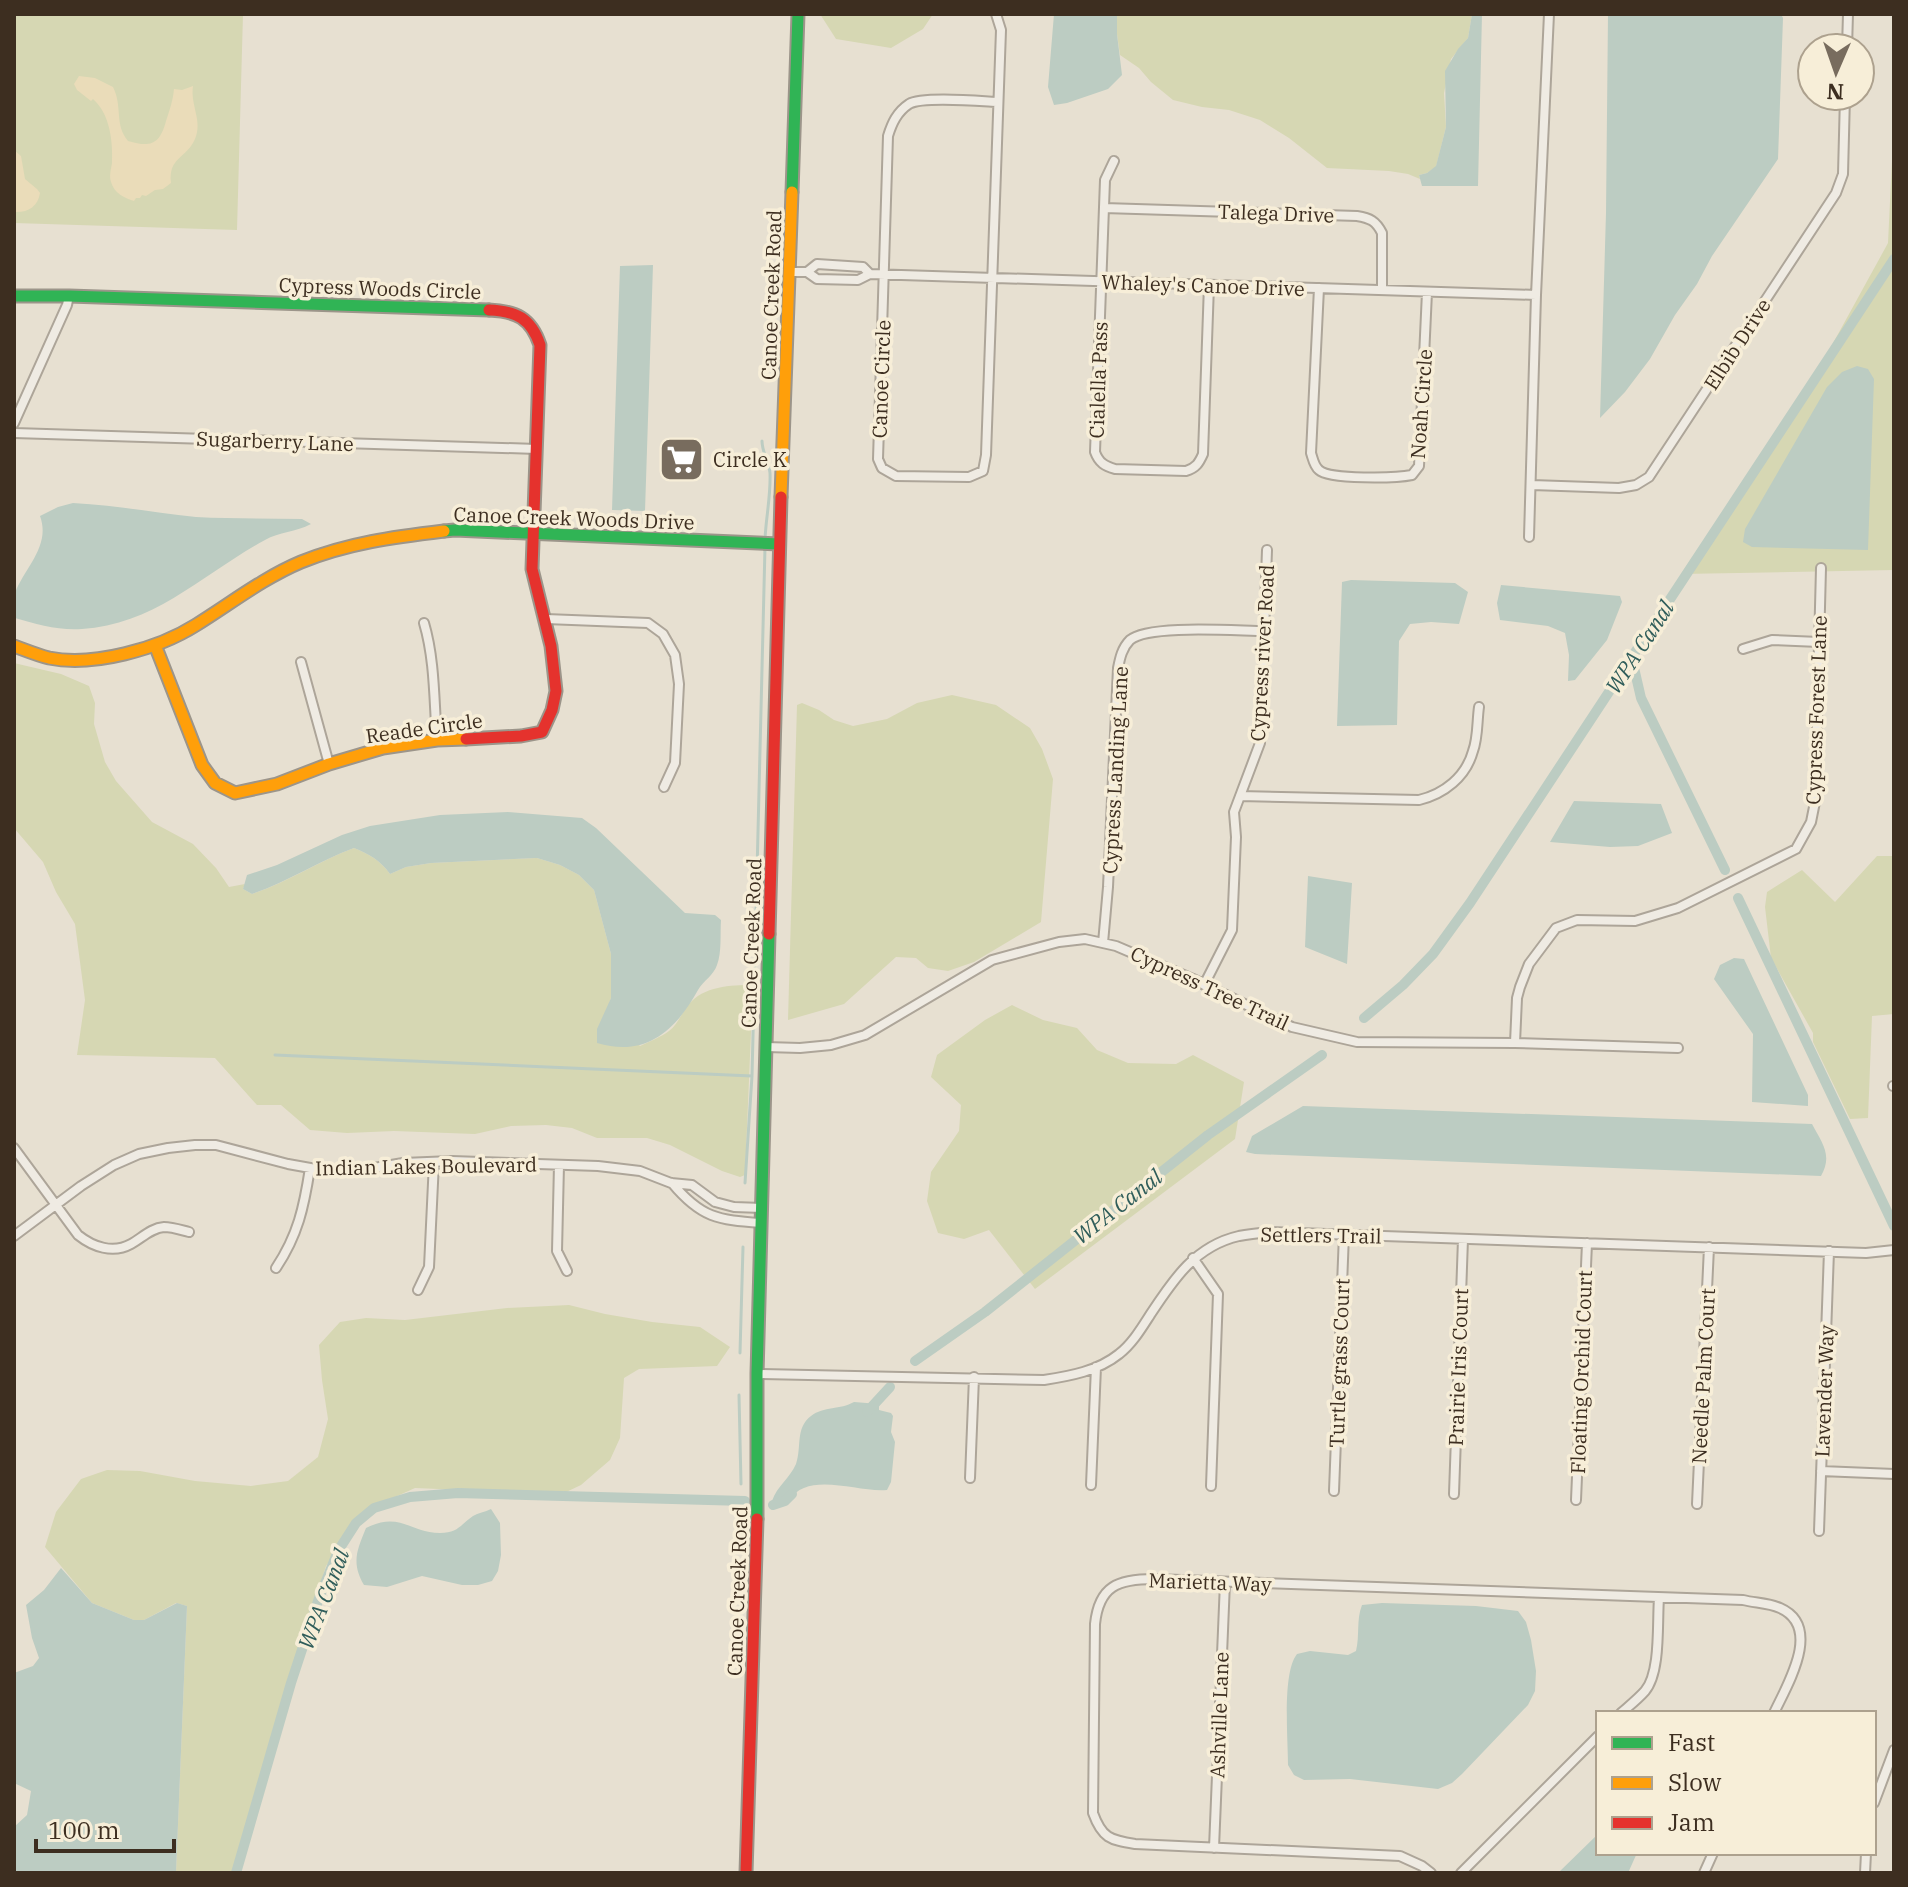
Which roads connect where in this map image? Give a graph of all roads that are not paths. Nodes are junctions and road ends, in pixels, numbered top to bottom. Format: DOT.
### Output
graph roads {
  1 [pos="798,14"];
  2 [pos="996,14"];
  3 [pos="1549,14"];
  4 [pos="998,102"];
  5 [pos="1845,112"];
  6 [pos="1114,161"];
  7 [pos="1104,208"];
  8 [pos="790,272"];
  9 [pos="807,272"];
  10 [pos="870,274"];
  11 [pos="884,274"];
  12 [pos="992,278"];
  13 [pos="1102,281"];
  14 [pos="1209,285"];
  15 [pos="1319,288"];
  16 [pos="1382,290"];
  17 [pos="1427,292"];
  18 [pos="1536,295"];
  19 [pos="14,296"];
  20 [pos="69,296"];
  21 [pos="14,423"];
  22 [pos="14,433"];
  23 [pos="537,449"];
  24 [pos="1532,485"];
  25 [pos="532,533"];
  26 [pos="1529,537"];
  27 [pos="779,544"];
  28 [pos="1267,550"];
  29 [pos="1821,568"];
  30 [pos="546,619"];
  31 [pos="424,623"];
  32 [pos="1265,631"];
  33 [pos="1819,642"];
  34 [pos="155,645"];
  35 [pos="14,646"];
  36 [pos="1743,649"];
  37 [pos="301,662"];
  38 [pos="1479,707"];
  39 [pos="437,740"];
  40 [pos="329,764"];
  41 [pos="664,787"];
  42 [pos="1240,796"];
  43 [pos="1103,943"];
  44 [pos="1204,985"];
  45 [pos="1515,1043"];
  46 [pos="766,1047"];
  47 [pos="1678,1048"];
  48 [pos="14,1148"];
  49 [pos="434,1162"];
  50 [pos="559,1165"];
  51 [pos="310,1168"];
  52 [pos="671,1183"];
  53 [pos="56,1205"];
  54 [pos="762,1208"];
  55 [pos="761,1223"];
  56 [pos="189,1232"];
  57 [pos="1344,1234"];
  58 [pos="14,1236"];
  59 [pos="1463,1239"];
  60 [pos="1587,1243"];
  61 [pos="1709,1247"];
  62 [pos="1894,1250"];
  63 [pos="1829,1251"];
  64 [pos="1193,1258"];
  65 [pos="276,1268"];
  66 [pos="567,1271"];
  67 [pos="418,1290"];
  68 [pos="1096,1367"];
  69 [pos="757,1374"];
  70 [pos="974,1377"];
  71 [pos="1821,1471"];
  72 [pos="1894,1474"];
  73 [pos="970,1478"];
  74 [pos="1091,1485"];
  75 [pos="1211,1486"];
  76 [pos="1334,1491"];
  77 [pos="1454,1494"];
  78 [pos="1576,1500"];
  79 [pos="1697,1504"];
  80 [pos="1819,1531"];
  81 [pos="1225,1582"];
  82 [pos="1659,1598"];
  83 [pos="1623,1711"];
  84 [pos="1775,1711"];
  85 [pos="1596,1738"];
  86 [pos="1894,1750"];
  87 [pos="1876,1798"];
  88 [pos="1214,1848"];
  89 [pos="746,1873"];
  90 [pos="1431,1873"];
  91 [pos="1461,1873"];
  1 -- 8 [label="street, Canoe Creek Road"];
  2 -- 4 [label="street, Canoe Circle"];
  3 -- 18 [label="street"];
  4 -- 11 [label="street, Canoe Circle"];
  4 -- 12 [label="street, Canoe Circle"];
  5 -- 24 [label="street, Elbib Drive"];
  6 -- 7 [label="street, Cialella Pass"];
  7 -- 13 [label="street, Cialella Pass"];
  7 -- 16 [label="street, Talega Drive"];
  8 -- 9 [label="street, Whaley's Canoe Drive"];
  8 -- 27 [label="street, Canoe Creek Road"];
  9 -- 10 [label="street, Whaley's Canoe Drive"];
  9 -- 10 [label="street, Whaley's Canoe Drive"];
  10 -- 11 [label="street, Whaley's Canoe Drive"];
  11 -- 12 [label="street, Whaley's Canoe Drive"];
  11 -- 12 [label="street, Canoe Circle"];
  12 -- 13 [label="street, Whaley's Canoe Drive"];
  13 -- 14 [label="street, Whaley's Canoe Drive"];
  13 -- 14 [label="street, Cialella Pass"];
  14 -- 15 [label="street, Whaley's Canoe Drive"];
  15 -- 16 [label="street, Whaley's Canoe Drive"];
  15 -- 17 [label="street, Noah Circle"];
  16 -- 17 [label="street, Whaley's Canoe Drive"];
  17 -- 18 [label="street, Whaley's Canoe Drive"];
  18 -- 24 [label="street"];
  19 -- 20 [label="street, Cypress Woods Circle"];
  20 -- 21 [label="street"];
  20 -- 23 [label="street, Cypress Woods Circle"];
  22 -- 23 [label="street, Sugarberry Lane"];
  23 -- 25 [label="street, Cypress Woods Circle"];
  24 -- 26 [label="street"];
  25 -- 27 [label="street, Canoe Creek Woods Drive"];
  25 -- 30 [label="street, Reade Circle"];
  25 -- 34 [label="street, Canoe Creek Woods Drive"];
  27 -- 46 [label="street, Canoe Creek Road"];
  28 -- 32 [label="street, Cypress river Road"];
  29 -- 33 [label="street, Cypress Forest Lane"];
  30 -- 39 [label="street, Reade Circle"];
  30 -- 41 [label="street"];
  31 -- 39 [label="street"];
  32 -- 42 [label="street, Cypress river Road"];
  32 -- 43 [label="street, Cypress Landing Lane"];
  33 -- 36 [label="street"];
  33 -- 45 [label="street, Cypress Forest Lane"];
  34 -- 35 [label="street, Canoe Creek Woods Drive"];
  34 -- 40 [label="street, Reade Circle"];
  37 -- 40 [label="street"];
  38 -- 42 [label="street"];
  39 -- 40 [label="street, Reade Circle"];
  42 -- 44 [label="street, Cypress river Road"];
  43 -- 44 [label="street, Cypress Tree Trail"];
  43 -- 46 [label="street, Cypress Tree Trail"];
  44 -- 45 [label="street, Cypress Tree Trail"];
  45 -- 47 [label="street, Cypress Tree Trail"];
  46 -- 54 [label="street, Canoe Creek Road"];
  48 -- 53 [label="street"];
  49 -- 50 [label="street, Indian Lakes Boulevard"];
  49 -- 51 [label="street, Indian Lakes Boulevard"];
  49 -- 67 [label="street"];
  50 -- 52 [label="street, Indian Lakes Boulevard"];
  50 -- 66 [label="street"];
  51 -- 53 [label="street, Indian Lakes Boulevard"];
  51 -- 65 [label="street"];
  52 -- 54 [label="street, Indian Lakes Boulevard"];
  52 -- 55 [label="street, Indian Lakes Boulevard"];
  53 -- 56 [label="street"];
  53 -- 58 [label="street, Indian Lakes Boulevard"];
  54 -- 55 [label="street, Canoe Creek Road"];
  55 -- 69 [label="street, Canoe Creek Road"];
  57 -- 59 [label="street, Settlers Trail"];
  57 -- 64 [label="street, Settlers Trail"];
  57 -- 76 [label="street, Turtle grass Court"];
  59 -- 60 [label="street, Settlers Trail"];
  59 -- 77 [label="street, Prairie Iris Court"];
  60 -- 61 [label="street, Settlers Trail"];
  60 -- 78 [label="street, Floating Orchid Court"];
  61 -- 63 [label="street, Settlers Trail"];
  61 -- 79 [label="street, Needle Palm Court"];
  62 -- 63 [label="street, Settlers Trail"];
  63 -- 71 [label="street, Lavender Way"];
  64 -- 68 [label="street, Settlers Trail"];
  64 -- 75 [label="street"];
  68 -- 70 [label="street, Settlers Trail"];
  68 -- 74 [label="street"];
  69 -- 70 [label="street, Settlers Trail"];
  69 -- 89 [label="street, Canoe Creek Road"];
  70 -- 73 [label="street"];
  71 -- 72 [label="street"];
  71 -- 80 [label="street, Lavender Way"];
  81 -- 82 [label="street, Marietta Way"];
  81 -- 88 [label="street, Ashville Lane"];
  81 -- 88 [label="street, Marietta Way"];
  82 -- 83 [label="street"];
  82 -- 84 [label="street, Marietta Way"];
  85 -- 91 [label="street"];
  86 -- 87 [label="street"];
  88 -- 90 [label="street, Marietta Way"];
}
